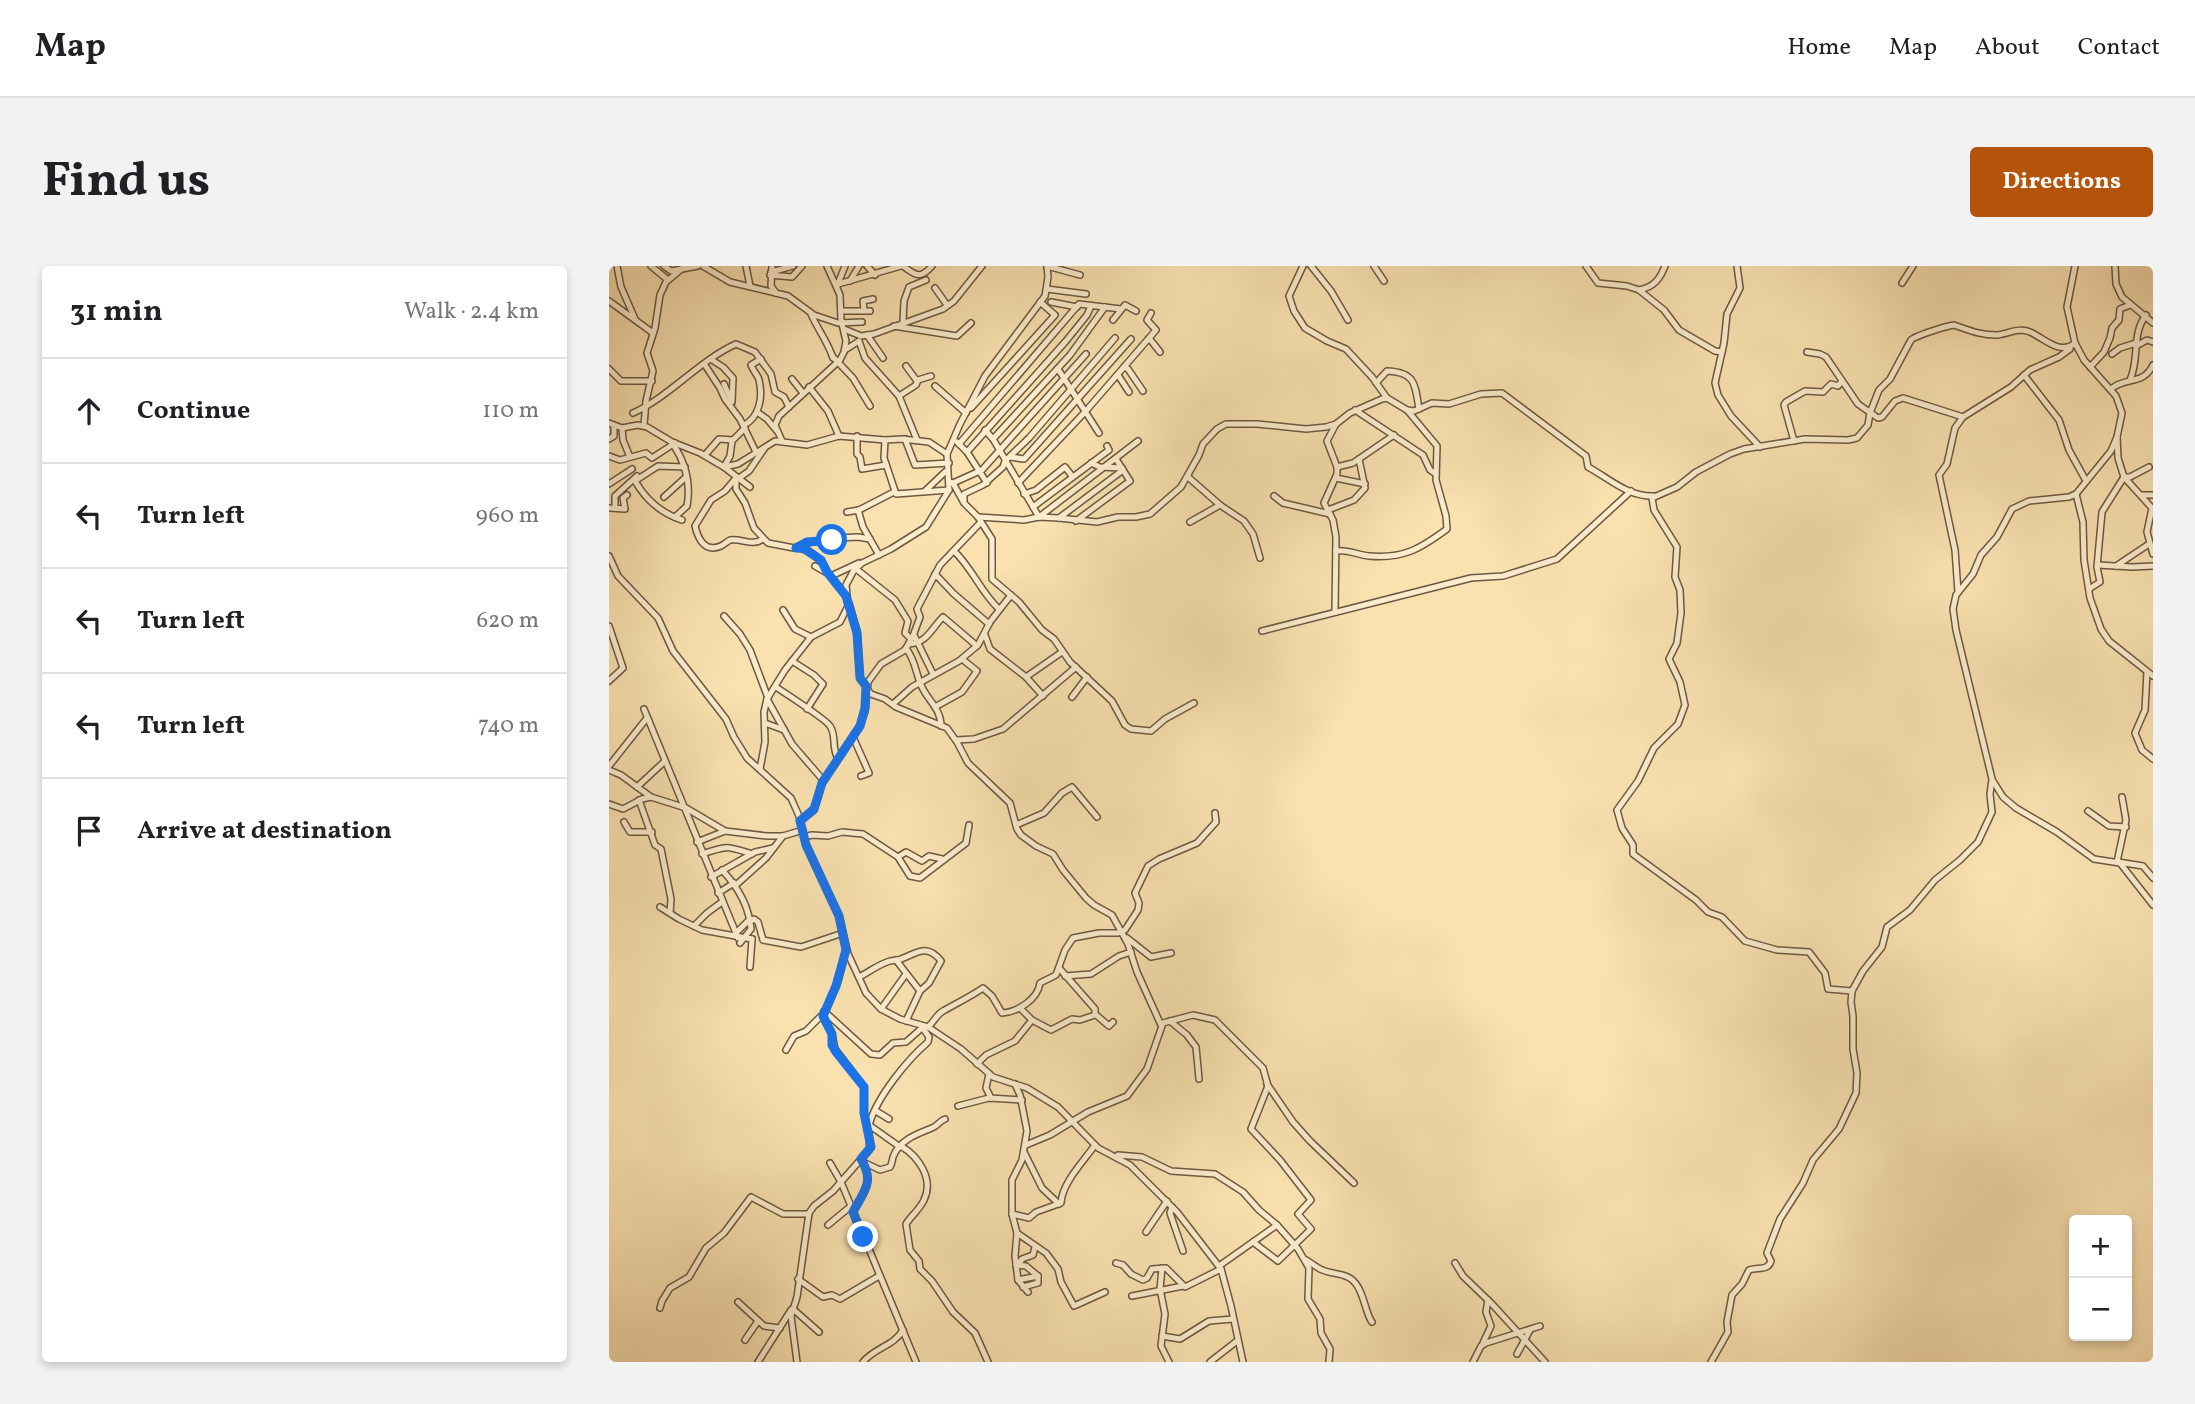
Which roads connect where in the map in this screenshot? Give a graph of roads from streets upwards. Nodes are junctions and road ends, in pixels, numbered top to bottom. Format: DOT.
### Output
graph roads {
  1 [pos="617,266"];
  2 [pos="651,266"];
  3 [pos="664,266"];
  4 [pos="701,266"];
  5 [pos="746,266"];
  6 [pos="793,266"];
  7 [pos="802,266"];
  8 [pos="827,266"];
  9 [pos="845,266"];
  10 [pos="859,266"];
  11 [pos="867,266"];
  12 [pos="932,266"];
  13 [pos="982,266"];
  14 [pos="1047,266"];
  15 [pos="1303,266"];
  16 [pos="1311,266"];
  17 [pos="1374,266"];
  18 [pos="1585,266"];
  19 [pos="1665,266"];
  20 [pos="1737,266"];
  21 [pos="1913,266"];
  22 [pos="2075,266"];
  23 [pos="2115,266"];
  24 [pos="898,267"];
  25 [pos="682,268"];
  26 [pos="771,271"];
  27 [pos="875,275"];
  28 [pos="1080,275"];
  29 [pos="668,280"];
  30 [pos="926,280"];
  31 [pos="850,281"];
  32 [pos="1384,281"];
  33 [pos="1902,283"];
  34 [pos="838,285"];
  35 [pos="750,286"];
  36 [pos="935,288"];
  37 [pos="1047,289"];
  38 [pos="1639,290"];
  39 [pos="776,293"];
  40 [pos="1086,294"];
  41 [pos="873,299"];
  42 [pos="609,301"];
  43 [pos="1040,302"];
  44 [pos="1051,302"];
  45 [pos="947,305"];
  46 [pos="2130,305"];
  47 [pos="1091,306"];
  48 [pos="1077,307"];
  49 [pos="1105,307"];
  50 [pos="1121,309"];
  51 [pos="841,311"];
  52 [pos="1136,311"];
  53 [pos="1151,313"];
  54 [pos="811,314"];
  55 [pos="2145,315"];
  56 [pos="635,319"];
  57 [pos="1113,320"];
  58 [pos="1348,320"];
  59 [pos="862,322"];
  60 [pos="903,322"];
  61 [pos="971,323"];
  62 [pos="2153,323"];
  63 [pos="843,326"];
  64 [pos="894,326"];
  65 [pos="653,333"];
  66 [pos="867,335"];
  67 [pos="1115,338"];
  68 [pos="1149,338"];
  69 [pos="1131,339"];
  70 [pos="2153,342"];
  71 [pos="2073,345"];
  72 [pos="2136,345"];
  73 [pos="845,349"];
  74 [pos="1160,352"];
  75 [pos="1722,352"];
  76 [pos="1807,352"];
  77 [pos="1086,354"];
  78 [pos="2112,354"];
  79 [pos="883,358"];
  80 [pos="761,359"];
  81 [pos="712,360"];
  82 [pos="835,362"];
  83 [pos="705,365"];
  84 [pos="2153,365"];
  85 [pos="906,366"];
  86 [pos="1107,367"];
  87 [pos="2090,367"];
  88 [pos="609,369"];
  89 [pos="1058,369"];
  90 [pos="1121,372"];
  91 [pos="2151,372"];
  92 [pos="931,376"];
  93 [pos="2024,376"];
  94 [pos="772,377"];
  95 [pos="792,379"];
  96 [pos="1065,379"];
  97 [pos="759,380"];
  98 [pos="2130,380"];
  99 [pos="652,381"];
  100 [pos="917,382"];
  101 [pos="1842,382"];
  102 [pos="1376,383"];
  103 [pos="724,384"];
  104 [pos="935,386"];
  105 [pos="809,387"];
  106 [pos="2111,389"];
  107 [pos="1072,390"];
  108 [pos="1129,391"];
  109 [pos="1143,391"];
  110 [pos="803,393"];
  111 [pos="899,396"];
  112 [pos="1387,398"];
  113 [pos="1078,400"];
  114 [pos="732,402"];
  115 [pos="645,406"];
  116 [pos="870,406"];
  117 [pos="789,407"];
  118 [pos="1419,409"];
  119 [pos="1355,410"];
  120 [pos="1407,410"];
  121 [pos="967,411"];
  122 [pos="633,412"];
  123 [pos="757,412"];
  124 [pos="1085,412"];
  125 [pos="1870,413"];
  126 [pos="1963,417"];
  127 [pos="743,424"];
  128 [pos="1336,424"];
  129 [pos="612,425"];
  130 [pos="644,425"];
  131 [pos="622,428"];
  132 [pos="1322,428"];
  133 [pos="985,430"];
  134 [pos="777,431"];
  135 [pos="1099,433"];
  136 [pos="1394,435"];
  137 [pos="839,436"];
  138 [pos="857,436"];
  139 [pos="2117,437"];
  140 [pos="609,439"];
  141 [pos="905,439"];
  142 [pos="993,439"];
  143 [pos="885,440"];
  144 [pos="916,440"];
  145 [pos="732,441"];
  146 [pos="782,441"];
  147 [pos="1138,441"];
  148 [pos="1327,441"];
  149 [pos="1794,441"];
  150 [pos="957,442"];
  151 [pos="674,444"];
  152 [pos="765,446"];
  153 [pos="1107,446"];
  154 [pos="1760,447"];
  155 [pos="999,450"];
  156 [pos="756,452"];
  157 [pos="967,452"];
  158 [pos="947,454"];
  159 [pos="705,455"];
  160 [pos="609,456"];
  161 [pos="629,457"];
  162 [pos="652,458"];
  163 [pos="1359,458"];
  164 [pos="1007,459"];
  165 [pos="1115,459"];
  166 [pos="1091,463"];
  167 [pos="886,465"];
  168 [pos="685,467"];
  169 [pos="724,467"];
  170 [pos="1337,467"];
  171 [pos="2149,467"];
  172 [pos="655,468"];
  173 [pos="948,468"];
  174 [pos="1105,468"];
  175 [pos="632,469"];
  176 [pos="1119,470"];
  177 [pos="979,472"];
  178 [pos="1436,474"];
  179 [pos="1072,476"];
  180 [pos="637,477"];
  181 [pos="686,477"];
  182 [pos="1188,477"];
  183 [pos="2124,477"];
  184 [pos="737,478"];
  185 [pos="1336,478"];
  186 [pos="2085,480"];
  187 [pos="610,482"];
  188 [pos="952,483"];
  189 [pos="986,483"];
  190 [pos="1018,483"];
  191 [pos="1365,484"];
  192 [pos="750,488"];
  193 [pos="947,489"];
  194 [pos="925,491"];
  195 [pos="1631,491"];
  196 [pos="894,492"];
  197 [pos="1024,494"];
  198 [pos="2076,494"];
  199 [pos="627,495"];
  200 [pos="2142,495"];
  201 [pos="2153,495"];
  202 [pos="1274,496"];
  203 [pos="664,497"];
  204 [pos="1653,498"];
  205 [pos="964,503"];
  206 [pos="1220,505"];
  207 [pos="1033,507"];
  208 [pos="612,508"];
  209 [pos="858,510"];
  210 [pos="847,512"];
  211 [pos="1329,512"];
  212 [pos="675,517"];
  213 [pos="1039,517"];
  214 [pos="1059,518"];
  215 [pos="980,519"];
  216 [pos="682,520"];
  217 [pos="1076,521"];
  218 [pos="1190,522"];
  219 [pos="763,539"];
  220 [pos="870,539"];
  221 [pos="2149,544"];
  222 [pos="796,548"];
  223 [pos="954,551"];
  224 [pos="1336,551"];
  225 [pos="2153,554"];
  226 [pos="879,555"];
  227 [pos="609,556"];
  228 [pos="1260,558"];
  229 [pos="862,563"];
  230 [pos="2098,565"];
  231 [pos="814,566"];
  232 [pos="2116,566"];
  233 [pos="2153,566"];
  234 [pos="855,568"];
  235 [pos="829,574"];
  236 [pos="935,574"];
  237 [pos="2089,589"];
  238 [pos="1958,592"];
  239 [pos="1011,595"];
  240 [pos="847,598"];
  241 [pos="999,609"];
  242 [pos="783,610"];
  243 [pos="1335,611"];
  244 [pos="724,616"];
  245 [pos="989,625"];
  246 [pos="609,626"];
  247 [pos="1262,631"];
  248 [pos="985,635"];
  249 [pos="811,637"];
  250 [pos="910,641"];
  251 [pos="918,644"];
  252 [pos="977,646"];
  253 [pos="1062,652"];
  254 [pos="962,659"];
  255 [pos="792,661"];
  256 [pos="1076,667"];
  257 [pos="2147,672"];
  258 [pos="933,674"];
  259 [pos="2153,676"];
  260 [pos="1026,677"];
  261 [pos="1087,677"];
  262 [pos="609,681"];
  263 [pos="919,682"];
  264 [pos="776,687"];
  265 [pos="866,687"];
  266 [pos="1043,696"];
  267 [pos="1072,697"];
  268 [pos="767,698"];
  269 [pos="1194,703"];
  270 [pos="893,704"];
  271 [pos="935,707"];
  272 [pos="644,709"];
  273 [pos="807,709"];
  274 [pos="647,718"];
  275 [pos="765,723"];
  276 [pos="941,726"];
  277 [pos="784,730"];
  278 [pos="853,737"];
  279 [pos="956,740"];
  280 [pos="838,758"];
  281 [pos="2153,759"];
  282 [pos="665,761"];
  283 [pos="758,767"];
  284 [pos="609,768"];
  285 [pos="861,776"];
  286 [pos="1993,779"];
  287 [pos="823,780"];
  288 [pos="636,787"];
  289 [pos="651,797"];
  290 [pos="2122,797"];
  291 [pos="639,800"];
  292 [pos="609,804"];
  293 [pos="683,807"];
  294 [pos="621,809"];
  295 [pos="609,811"];
  296 [pos="2088,811"];
  297 [pos="1215,813"];
  298 [pos="1097,817"];
  299 [pos="800,821"];
  300 [pos="624,822"];
  301 [pos="969,825"];
  302 [pos="1016,825"];
  303 [pos="2126,827"];
  304 [pos="803,830"];
  305 [pos="725,831"];
  306 [pos="652,832"];
  307 [pos="783,836"];
  308 [pos="804,837"];
  309 [pos="697,842"];
  310 [pos="773,848"];
  311 [pos="702,854"];
  312 [pos="752,854"];
  313 [pos="898,857"];
  314 [pos="943,859"];
  315 [pos="2118,862"];
  316 [pos="722,870"];
  317 [pos="711,877"];
  318 [pos="2153,878"];
  319 [pos="735,884"];
  320 [pos="718,893"];
  321 [pos="722,902"];
  322 [pos="2153,905"];
  323 [pos="660,907"];
  324 [pos="670,913"];
  325 [pos="750,920"];
  326 [pos="694,926"];
  327 [pos="750,931"];
  328 [pos="843,933"];
  329 [pos="1123,934"];
  330 [pos="739,938"];
  331 [pos="752,939"];
  332 [pos="846,950"];
  333 [pos="1131,952"];
  334 [pos="1171,953"];
  335 [pos="896,960"];
  336 [pos="750,967"];
  337 [pos="1059,968"];
  338 [pos="906,974"];
  339 [pos="1065,975"];
  340 [pos="859,976"];
  341 [pos="920,991"];
  342 [pos="1852,991"];
  343 [pos="881,1009"];
  344 [pos="1020,1009"];
  345 [pos="824,1013"];
  346 [pos="1095,1015"];
  347 [pos="1033,1020"];
  348 [pos="906,1021"];
  349 [pos="1170,1021"];
  350 [pos="1112,1022"];
  351 [pos="1161,1025"];
  352 [pos="924,1026"];
  353 [pos="786,1050"];
  354 [pos="977,1064"];
  355 [pos="989,1074"];
  356 [pos="1199,1079"];
  357 [pos="1015,1084"];
  358 [pos="1267,1084"];
  359 [pos="991,1098"];
  360 [pos="1022,1100"];
  361 [pos="958,1106"];
  362 [pos="876,1111"];
  363 [pos="889,1119"];
  364 [pos="945,1119"];
  365 [pos="1073,1121"];
  366 [pos="869,1126"];
  367 [pos="1095,1145"];
  368 [pos="901,1147"];
  369 [pos="1025,1149"];
  370 [pos="1114,1155"];
  371 [pos="862,1161"];
  372 [pos="830,1163"];
  373 [pos="841,1182"];
  374 [pos="1354,1182"];
  375 [pos="1167,1201"];
  376 [pos="1059,1204"];
  377 [pos="1172,1207"];
  378 [pos="852,1209"];
  379 [pos="809,1214"];
  380 [pos="1012,1214"];
  381 [pos="828,1225"];
  382 [pos="1277,1225"];
  383 [pos="1146,1232"];
  384 [pos="1017,1233"];
  385 [pos="1253,1242"];
  386 [pos="1295,1245"];
  387 [pos="1035,1247"];
  388 [pos="1183,1251"];
  389 [pos="1306,1260"];
  390 [pos="1116,1263"];
  391 [pos="1455,1263"];
  392 [pos="1017,1265"];
  393 [pos="1220,1267"];
  394 [pos="1162,1268"];
  395 [pos="879,1276"];
  396 [pos="1038,1276"];
  397 [pos="798,1279"];
  398 [pos="1018,1280"];
  399 [pos="1183,1286"];
  400 [pos="1160,1289"];
  401 [pos="1104,1292"];
  402 [pos="1132,1296"];
  403 [pos="1488,1300"];
  404 [pos="738,1302"];
  405 [pos="660,1308"];
  406 [pos="793,1309"];
  407 [pos="1233,1319"];
  408 [pos="758,1321"];
  409 [pos="1372,1322"];
  410 [pos="1540,1326"];
  411 [pos="780,1328"];
  412 [pos="903,1330"];
  413 [pos="1530,1331"];
  414 [pos="819,1332"];
  415 [pos="1518,1333"];
  416 [pos="1162,1336"];
  417 [pos="745,1340"];
  418 [pos="1237,1341"];
  419 [pos="1525,1341"];
  420 [pos="1481,1346"];
  421 [pos="1517,1354"];
  422 [pos="758,1362"];
  423 [pos="797,1362"];
  424 [pos="863,1362"];
  425 [pos="916,1362"];
  426 [pos="988,1362"];
  427 [pos="1169,1362"];
  428 [pos="1210,1362"];
  429 [pos="1243,1362"];
  430 [pos="1329,1362"];
  431 [pos="1473,1362"];
  432 [pos="1545,1362"];
  433 [pos="1711,1362"];
  1 -- 56 [label="street"];
  2 -- 29 [label="street"];
  3 -- 25 [label="street"];
  4 -- 25 [label="street"];
  4 -- 35 [label="street"];
  5 -- 35 [label="street"];
  6 -- 26 [label="street"];
  7 -- 26 [label="street"];
  8 -- 34 [label="street"];
  9 -- 34 [label="street"];
  10 -- 31 [label="street"];
  11 -- 27 [label="street"];
  12 -- 24 [label="street"];
  13 -- 45 [label="street"];
  14 -- 28 [label="street"];
  14 -- 37 [label="street"];
  15 -- 102 [label="street"];
  16 -- 58 [label="street"];
  17 -- 32 [label="street"];
  18 -- 38 [label="street"];
  19 -- 38 [label="street"];
  20 -- 75 [label="street"];
  21 -- 33 [label="street"];
  22 -- 71 [label="street"];
  23 -- 46 [label="street"];
  24 -- 27 [label="street"];
  25 -- 29 [label="street"];
  26 -- 39 [label="street"];
  27 -- 31 [label="street"];
  29 -- 65 [label="street"];
  30 -- 60 [label="street"];
  31 -- 34 [label="street"];
  34 -- 51 [label="street"];
  35 -- 39 [label="street"];
  36 -- 45 [label="street"];
  37 -- 40 [label="street"];
  37 -- 43 [label="street"];
  38 -- 75 [label="street"];
  39 -- 54 [label="street"];
  41 -- 51 [label="street"];
  42 -- 56 [label="street"];
  43 -- 121 [label="street"];
  43 -- 121 [label="street"];
  44 -- 48 [label="street"];
  45 -- 60 [label="street"];
  46 -- 55 [label="street"];
  46 -- 87 [label="street"];
  47 -- 48 [label="street"];
  47 -- 49 [label="street"];
  47 -- 133 [label="street"];
  48 -- 150 [label="street"];
  49 -- 50 [label="street"];
  49 -- 89 [label="street"];
  50 -- 52 [label="street"];
  50 -- 57 [label="street"];
  51 -- 63 [label="street"];
  53 -- 68 [label="street"];
  54 -- 63 [label="street"];
  54 -- 82 [label="street"];
  55 -- 62 [label="street"];
  55 -- 72 [label="street"];
  56 -- 65 [label="street"];
  59 -- 63 [label="street"];
  60 -- 64 [label="street"];
  61 -- 64 [label="street"];
  63 -- 66 [label="street"];
  63 -- 73 [label="street"];
  64 -- 66 [label="street"];
  65 -- 99 [label="street"];
  66 -- 79 [label="street"];
  67 -- 107 [label="street"];
  68 -- 74 [label="street"];
  68 -- 90 [label="street"];
  69 -- 86 [label="street"];
  70 -- 72 [label="street"];
  71 -- 87 [label="street"];
  71 -- 93 [label="street"];
  71 -- 125 [label="street"];
  72 -- 78 [label="street"];
  72 -- 98 [label="street"];
  73 -- 82 [label="street"];
  73 -- 111 [label="street"];
  75 -- 154 [label="street"];
  76 -- 101 [label="street"];
  77 -- 96 [label="street"];
  80 -- 81 [label="street"];
  80 -- 94 [label="street"];
  80 -- 97 [label="street"];
  81 -- 83 [label="street"];
  81 -- 114 [label="street"];
  82 -- 105 [label="street"];
  82 -- 116 [label="street"];
  83 -- 115 [label="street"];
  83 -- 127 [label="street"];
  84 -- 91 [label="street"];
  85 -- 100 [label="street"];
  86 -- 90 [label="street"];
  86 -- 113 [label="street"];
  87 -- 106 [label="street"];
  88 -- 99 [label="street"];
  89 -- 96 [label="street"];
  89 -- 142 [label="street"];
  90 -- 108 [label="street"];
  90 -- 109 [label="street"];
  90 -- 124 [label="street"];
  91 -- 98 [label="street"];
  92 -- 100 [label="street"];
  93 -- 126 [label="street"];
  93 -- 186 [label="street"];
  94 -- 97 [label="street"];
  94 -- 117 [label="street"];
  95 -- 110 [label="street"];
  96 -- 107 [label="street"];
  96 -- 155 [label="street"];
  97 -- 123 [label="street"];
  98 -- 106 [label="street"];
  99 -- 115 [label="street"];
  100 -- 111 [label="street"];
  101 -- 125 [label="street"];
  101 -- 149 [label="street"];
  102 -- 112 [label="street"];
  102 -- 118 [label="street"];
  103 -- 114 [label="street"];
  104 -- 121 [label="street"];
  105 -- 110 [label="street"];
  105 -- 137 [label="street"];
  106 -- 139 [label="street"];
  107 -- 113 [label="street"];
  107 -- 164 [label="street"];
  110 -- 117 [label="street"];
  111 -- 144 [label="street"];
  112 -- 119 [label="street"];
  112 -- 120 [label="street"];
  113 -- 124 [label="street"];
  113 -- 164 [label="street"];
  114 -- 127 [label="street"];
  115 -- 122 [label="street"];
  115 -- 130 [label="street"];
  117 -- 134 [label="street"];
  118 -- 120 [label="street"];
  118 -- 195 [label="street"];
  119 -- 128 [label="street"];
  119 -- 136 [label="street"];
  120 -- 178 [label="street"];
  121 -- 150 [label="street"];
  123 -- 127 [label="street"];
  123 -- 134 [label="street"];
  124 -- 135 [label="street"];
  124 -- 190 [label="street"];
  125 -- 126 [label="street"];
  125 -- 149 [label="street"];
  126 -- 238 [label="street"];
  127 -- 145 [label="street"];
  127 -- 156 [label="street"];
  128 -- 132 [label="street"];
  128 -- 148 [label="street"];
  129 -- 131 [label="street"];
  129 -- 140 [label="street"];
  130 -- 131 [label="street"];
  130 -- 151 [label="street"];
  131 -- 161 [label="street"];
  132 -- 148 [label="street"];
  132 -- 182 [label="street"];
  133 -- 142 [label="street"];
  133 -- 157 [label="street"];
  134 -- 146 [label="street"];
  136 -- 163 [label="street"];
  136 -- 178 [label="street"];
  137 -- 138 [label="street"];
  137 -- 146 [label="street"];
  138 -- 143 [label="street"];
  138 -- 167 [label="street"];
  139 -- 183 [label="street"];
  139 -- 186 [label="street"];
  141 -- 143 [label="street"];
  141 -- 144 [label="street"];
  141 -- 173 [label="street"];
  142 -- 155 [label="street"];
  143 -- 167 [label="street"];
  144 -- 158 [label="street"];
  145 -- 159 [label="street"];
  145 -- 169 [label="street"];
  146 -- 152 [label="street"];
  147 -- 165 [label="street"];
  148 -- 170 [label="street"];
  149 -- 154 [label="street"];
  150 -- 157 [label="street"];
  150 -- 158 [label="street"];
  151 -- 159 [label="street"];
  151 -- 162 [label="street"];
  151 -- 168 [label="street"];
  152 -- 156 [label="street"];
  152 -- 184 [label="street"];
  153 -- 166 [label="street"];
  154 -- 204 [label="street"];
  155 -- 164 [label="street"];
  155 -- 177 [label="street"];
  156 -- 169 [label="street"];
  157 -- 177 [label="street"];
  158 -- 173 [label="street"];
  159 -- 169 [label="street"];
  160 -- 161 [label="street"];
  161 -- 162 [label="street"];
  161 -- 175 [label="street"];
  162 -- 172 [label="street"];
  163 -- 170 [label="street"];
  163 -- 191 [label="street"];
  164 -- 189 [label="street"];
  164 -- 190 [label="street"];
  165 -- 174 [label="street"];
  165 -- 176 [label="street"];
  166 -- 174 [label="street"];
  166 -- 179 [label="street"];
  167 -- 196 [label="street"];
  168 -- 172 [label="street"];
  168 -- 181 [label="street"];
  169 -- 184 [label="street"];
  170 -- 185 [label="street"];
  171 -- 183 [label="street"];
  172 -- 180 [label="street"];
  173 -- 188 [label="street"];
  173 -- 193 [label="street"];
  173 -- 194 [label="street"];
  174 -- 176 [label="street"];
  174 -- 213 [label="street"];
  175 -- 180 [label="street"];
  175 -- 187 [label="street"];
  176 -- 214 [label="street"];
  176 -- 217 [label="street"];
  177 -- 188 [label="street"];
  177 -- 189 [label="street"];
  178 -- 224 [label="street"];
  179 -- 197 [label="street"];
  179 -- 207 [label="street"];
  180 -- 208 [label="street"];
  180 -- 212 [label="street"];
  181 -- 203 [label="street"];
  181 -- 212 [label="street"];
  182 -- 206 [label="street"];
  182 -- 217 [label="street"];
  183 -- 200 [label="street"];
  183 -- 230 [label="street"];
  184 -- 192 [label="street"];
  184 -- 219 [label="street"];
  184 -- 219 [label="street"];
  185 -- 191 [label="street"];
  185 -- 211 [label="street"];
  186 -- 198 [label="street"];
  188 -- 193 [label="street"];
  188 -- 205 [label="street"];
  189 -- 205 [label="street"];
  190 -- 197 [label="street"];
  191 -- 211 [label="street"];
  193 -- 194 [label="street"];
  193 -- 226 [label="street"];
  194 -- 196 [label="street"];
  195 -- 204 [label="street"];
  195 -- 243 [label="street"];
  196 -- 209 [label="street"];
  197 -- 207 [label="street"];
  198 -- 237 [label="street"];
  198 -- 238 [label="street"];
  199 -- 208 [label="street"];
  200 -- 201 [label="street"];
  200 -- 221 [label="street"];
  202 -- 211 [label="street"];
  204 -- 342 [label="street"];
  205 -- 215 [label="street"];
  206 -- 218 [label="street"];
  206 -- 228 [label="street"];
  207 -- 213 [label="street"];
  209 -- 210 [label="street"];
  209 -- 220 [label="street"];
  211 -- 224 [label="street"];
  212 -- 216 [label="street"];
  213 -- 214 [label="street"];
  213 -- 215 [label="street"];
  214 -- 217 [label="street"];
  215 -- 223 [label="street"];
  215 -- 239 [label="street"];
  219 -- 222 [label="street"];
  220 -- 222 [label="street"];
  220 -- 226 [label="street"];
  221 -- 225 [label="street"];
  221 -- 232 [label="street"];
  222 -- 235 [label="street"];
  223 -- 236 [label="street"];
  223 -- 241 [label="street"];
  224 -- 243 [label="street"];
  226 -- 229 [label="street"];
  227 -- 283 [label="street"];
  229 -- 234 [label="street"];
  229 -- 235 [label="street"];
  230 -- 232 [label="street"];
  230 -- 237 [label="street"];
  231 -- 235 [label="street"];
  232 -- 233 [label="street"];
  234 -- 240 [label="street"];
  234 -- 250 [label="street"];
  235 -- 240 [label="street"];
  236 -- 245 [label="street"];
  236 -- 250 [label="street"];
  237 -- 257 [label="street"];
  238 -- 286 [label="street"];
  239 -- 241 [label="street"];
  239 -- 253 [label="street"];
  240 -- 249 [label="street"];
  240 -- 265 [label="street"];
  241 -- 245 [label="street"];
  242 -- 249 [label="street"];
  243 -- 247 [label="street"];
  244 -- 268 [label="street"];
  245 -- 248 [label="street"];
  246 -- 262 [label="street"];
  248 -- 252 [label="street"];
  248 -- 260 [label="street"];
  249 -- 255 [label="street"];
  250 -- 251 [label="street"];
  250 -- 263 [label="street"];
  250 -- 265 [label="street"];
  251 -- 252 [label="street"];
  251 -- 258 [label="street"];
  252 -- 254 [label="street"];
  253 -- 256 [label="street"];
  253 -- 260 [label="street"];
  254 -- 258 [label="street"];
  254 -- 271 [label="street"];
  255 -- 264 [label="street"];
  255 -- 273 [label="street"];
  256 -- 261 [label="street"];
  256 -- 266 [label="street"];
  257 -- 259 [label="street"];
  257 -- 281 [label="street"];
  258 -- 263 [label="street"];
  260 -- 266 [label="street"];
  261 -- 267 [label="street"];
  261 -- 269 [label="street"];
  263 -- 270 [label="street"];
  263 -- 271 [label="street"];
  264 -- 268 [label="street"];
  264 -- 273 [label="street"];
  265 -- 270 [label="street"];
  265 -- 278 [label="street"];
  266 -- 279 [label="street"];
  268 -- 275 [label="street"];
  268 -- 277 [label="street"];
  270 -- 276 [label="street"];
  271 -- 276 [label="street"];
  272 -- 274 [label="street"];
  273 -- 280 [label="street"];
  274 -- 282 [label="street"];
  274 -- 284 [label="street"];
  275 -- 277 [label="street"];
  275 -- 283 [label="street"];
  276 -- 279 [label="street"];
  277 -- 287 [label="street"];
  278 -- 280 [label="street"];
  278 -- 285 [label="street"];
  279 -- 302 [label="street"];
  280 -- 287 [label="street"];
  282 -- 288 [label="street"];
  282 -- 293 [label="street"];
  283 -- 299 [label="street"];
  284 -- 288 [label="street"];
  286 -- 315 [label="street"];
  286 -- 342 [label="street"];
  287 -- 299 [label="street"];
  288 -- 289 [label="street"];
  289 -- 291 [label="street"];
  289 -- 293 [label="street"];
  290 -- 303 [label="street"];
  291 -- 294 [label="street"];
  291 -- 306 [label="street"];
  292 -- 294 [label="street"];
  293 -- 305 [label="street"];
  293 -- 309 [label="street"];
  294 -- 295 [label="street"];
  296 -- 303 [label="street"];
  297 -- 329 [label="street"];
  298 -- 302 [label="street"];
  299 -- 304 [label="street"];
  300 -- 306 [label="street"];
  301 -- 314 [label="street"];
  302 -- 329 [label="street"];
  303 -- 315 [label="street"];
  304 -- 307 [label="street"];
  304 -- 308 [label="street"];
  305 -- 307 [label="street"];
  305 -- 309 [label="street"];
  306 -- 324 [label="street"];
  307 -- 310 [label="street"];
  308 -- 313 [label="street"];
  308 -- 328 [label="street"];
  309 -- 311 [label="street"];
  310 -- 312 [label="street"];
  310 -- 319 [label="street"];
  311 -- 312 [label="street"];
  311 -- 317 [label="street"];
  312 -- 316 [label="street"];
  313 -- 314 [label="street"];
  313 -- 314 [label="street"];
  315 -- 318 [label="street"];
  315 -- 322 [label="street"];
  316 -- 317 [label="street"];
  316 -- 319 [label="street"];
  317 -- 320 [label="street"];
  319 -- 320 [label="street"];
  319 -- 325 [label="street"];
  320 -- 321 [label="street"];
  321 -- 326 [label="street"];
  321 -- 330 [label="street"];
  323 -- 324 [label="street"];
  324 -- 326 [label="street"];
  325 -- 327 [label="street"];
  325 -- 328 [label="street"];
  325 -- 330 [label="street"];
  326 -- 330 [label="street"];
  327 -- 330 [label="street"];
  327 -- 331 [label="street"];
  328 -- 332 [label="street"];
  329 -- 333 [label="street"];
  329 -- 334 [label="street"];
  329 -- 337 [label="street"];
  330 -- 331 [label="street"];
  331 -- 336 [label="street"];
  332 -- 340 [label="street"];
  332 -- 345 [label="street"];
  333 -- 339 [label="street"];
  333 -- 351 [label="street"];
  335 -- 338 [label="street"];
  335 -- 340 [label="street"];
  335 -- 341 [label="street"];
  337 -- 339 [label="street"];
  337 -- 344 [label="street"];
  338 -- 341 [label="street"];
  338 -- 343 [label="street"];
  339 -- 346 [label="street"];
  340 -- 343 [label="street"];
  341 -- 348 [label="street"];
  342 -- 433 [label="street"];
  343 -- 348 [label="street"];
  344 -- 347 [label="street"];
  344 -- 352 [label="street"];
  345 -- 352 [label="street"];
  345 -- 353 [label="street"];
  345 -- 366 [label="street"];
  346 -- 347 [label="street"];
  346 -- 350 [label="street"];
  347 -- 354 [label="street"];
  348 -- 352 [label="street"];
  349 -- 351 [label="street"];
  349 -- 356 [label="street"];
  349 -- 358 [label="street"];
  351 -- 365 [label="street"];
  352 -- 354 [label="street"];
  352 -- 362 [label="street"];
  354 -- 355 [label="street"];
  355 -- 357 [label="street"];
  355 -- 359 [label="street"];
  357 -- 360 [label="street"];
  357 -- 365 [label="street"];
  358 -- 374 [label="street"];
  358 -- 386 [label="street"];
  359 -- 360 [label="street"];
  359 -- 361 [label="street"];
  360 -- 369 [label="street"];
  362 -- 363 [label="street"];
  362 -- 366 [label="street"];
  364 -- 368 [label="street"];
  365 -- 367 [label="street"];
  365 -- 369 [label="street"];
  366 -- 368 [label="street"];
  366 -- 371 [label="street"];
  367 -- 370 [label="street"];
  367 -- 376 [label="street"];
  368 -- 371 [label="street"];
  368 -- 426 [label="street"];
  369 -- 376 [label="street"];
  369 -- 380 [label="street"];
  370 -- 375 [label="street"];
  370 -- 382 [label="street"];
  371 -- 373 [label="street"];
  371 -- 378 [label="street"];
  372 -- 373 [label="street"];
  373 -- 378 [label="street"];
  373 -- 379 [label="street"];
  375 -- 377 [label="street"];
  375 -- 383 [label="street"];
  376 -- 380 [label="street"];
  377 -- 388 [label="street"];
  377 -- 393 [label="street"];
  378 -- 381 [label="street"];
  378 -- 395 [label="street"];
  379 -- 397 [label="street"];
  379 -- 405 [label="street"];
  380 -- 384 [label="street"];
  382 -- 385 [label="street"];
  382 -- 386 [label="street"];
  384 -- 387 [label="street"];
  384 -- 392 [label="street"];
  385 -- 386 [label="street"];
  385 -- 393 [label="street"];
  386 -- 389 [label="street"];
  387 -- 392 [label="street"];
  387 -- 401 [label="street"];
  389 -- 409 [label="street"];
  389 -- 430 [label="street"];
  390 -- 394 [label="street"];
  391 -- 403 [label="street"];
  392 -- 396 [label="street"];
  392 -- 398 [label="street"];
  393 -- 399 [label="street"];
  393 -- 407 [label="street"];
  394 -- 399 [label="street"];
  394 -- 400 [label="street"];
  395 -- 397 [label="street"];
  395 -- 412 [label="street"];
  396 -- 398 [label="street"];
  396 -- 398 [label="street"];
  397 -- 406 [label="street"];
  399 -- 400 [label="street"];
  400 -- 402 [label="street"];
  400 -- 416 [label="street"];
  403 -- 415 [label="street"];
  403 -- 420 [label="street"];
  404 -- 408 [label="street"];
  406 -- 411 [label="street"];
  406 -- 414 [label="street"];
  406 -- 423 [label="street"];
  407 -- 416 [label="street"];
  407 -- 418 [label="street"];
  408 -- 411 [label="street"];
  408 -- 417 [label="street"];
  410 -- 413 [label="street"];
  411 -- 422 [label="street"];
  412 -- 424 [label="street"];
  412 -- 425 [label="street"];
  413 -- 415 [label="street"];
  413 -- 419 [label="street"];
  415 -- 419 [label="street"];
  415 -- 420 [label="street"];
  416 -- 427 [label="street"];
  418 -- 428 [label="street"];
  418 -- 429 [label="street"];
  419 -- 421 [label="street"];
  419 -- 432 [label="street"];
  420 -- 431 [label="street"];
}
